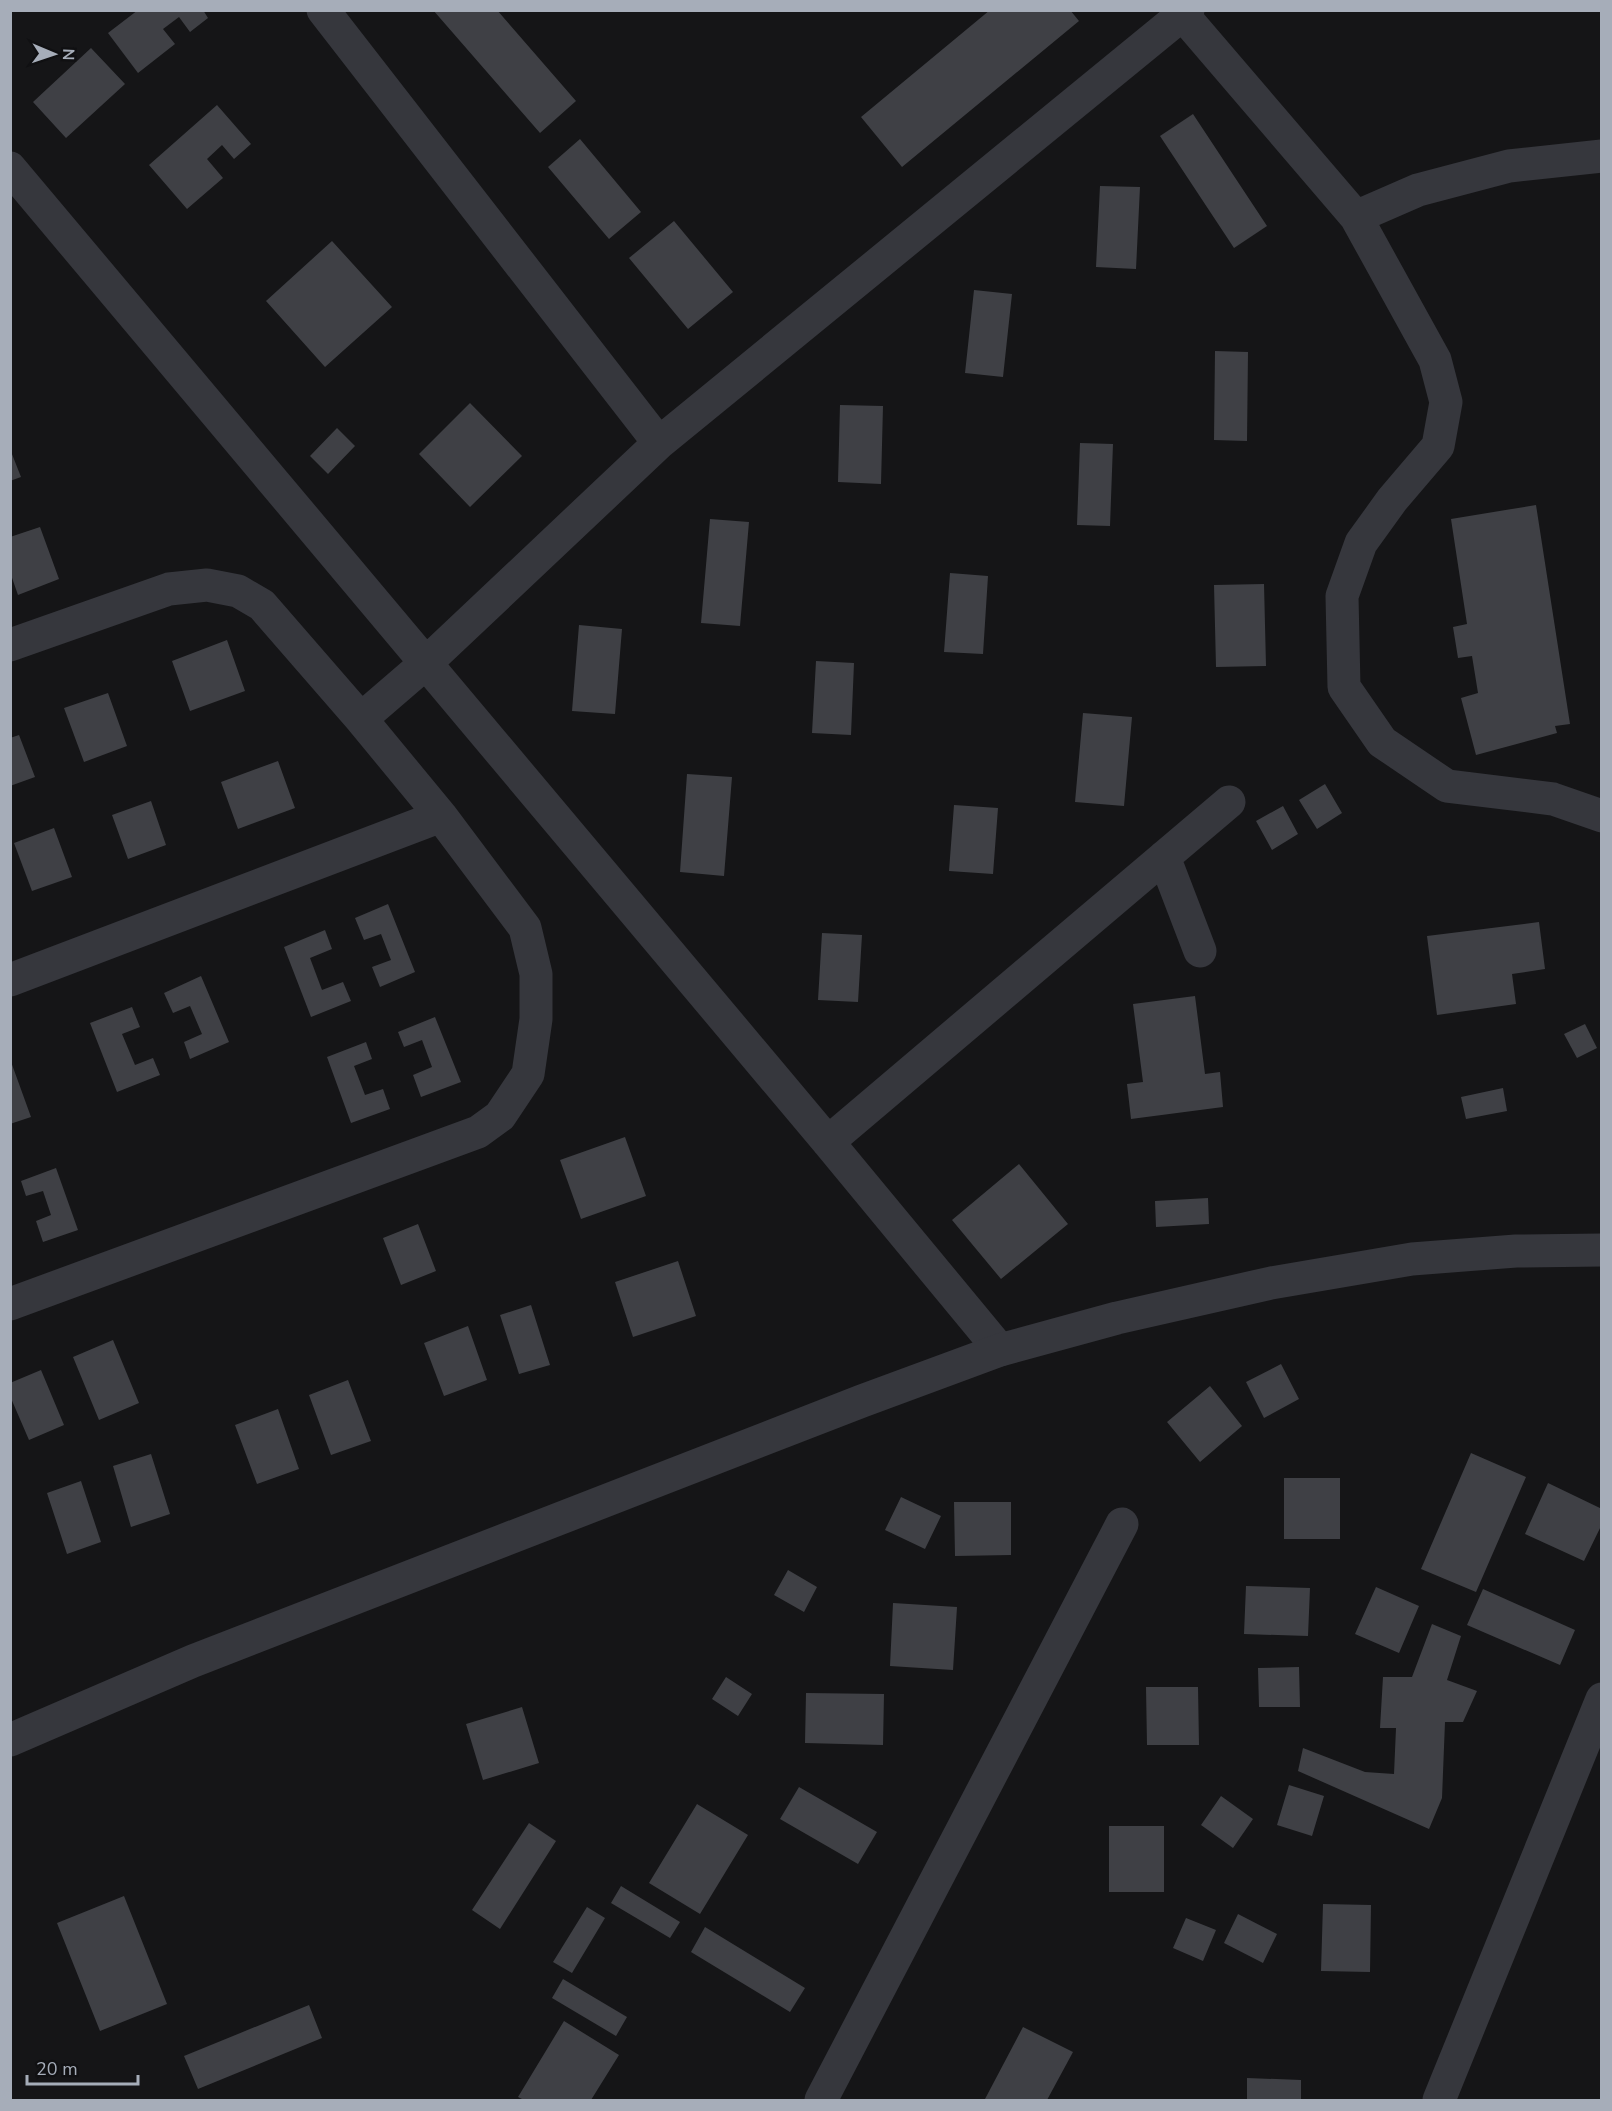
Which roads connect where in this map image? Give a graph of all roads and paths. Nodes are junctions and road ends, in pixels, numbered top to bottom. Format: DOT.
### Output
graph roads {
  1 [pos="323,10"];
  2 [pos="1185,13"];
  3 [pos="1602,156"];
  4 [pos="10,168"];
  5 [pos="1356,217"];
  6 [pos="659,444"];
  7 [pos="10,645"];
  8 [pos="426,663"];
  9 [pos="361,719"];
  10 [pos="1229,802"];
  11 [pos="441,816"];
  12 [pos="1602,816"];
  13 [pos="1164,857"];
  14 [pos="1200,951"];
  15 [pos="10,980"];
  16 [pos="828,1142"];
  17 [pos="1602,1250"];
  18 [pos="10,1304"];
  19 [pos="1000,1350"];
  20 [pos="1122,1524"];
  21 [pos="1602,1699"];
  22 [pos="10,1740"];
  23 [pos="821,2100"];
  24 [pos="1439,2100"];
  1 -- 6 [label="street"];
  2 -- 5 [label="street"];
  2 -- 6 [label="street"];
  3 -- 5 [label="street"];
  4 -- 8 [label="street"];
  5 -- 12 [label="street"];
  6 -- 8 [label="street"];
  7 -- 9 [label="street"];
  8 -- 9 [label="street"];
  8 -- 16 [label="street"];
  9 -- 11 [label="street"];
  10 -- 13 [label="street"];
  11 -- 15 [label="street"];
  11 -- 18 [label="street"];
  13 -- 14 [label="street"];
  13 -- 16 [label="street"];
  16 -- 19 [label="street"];
  17 -- 19 [label="street"];
  19 -- 22 [label="street"];
  20 -- 23 [label="street"];
  21 -- 24 [label="street"];
}
